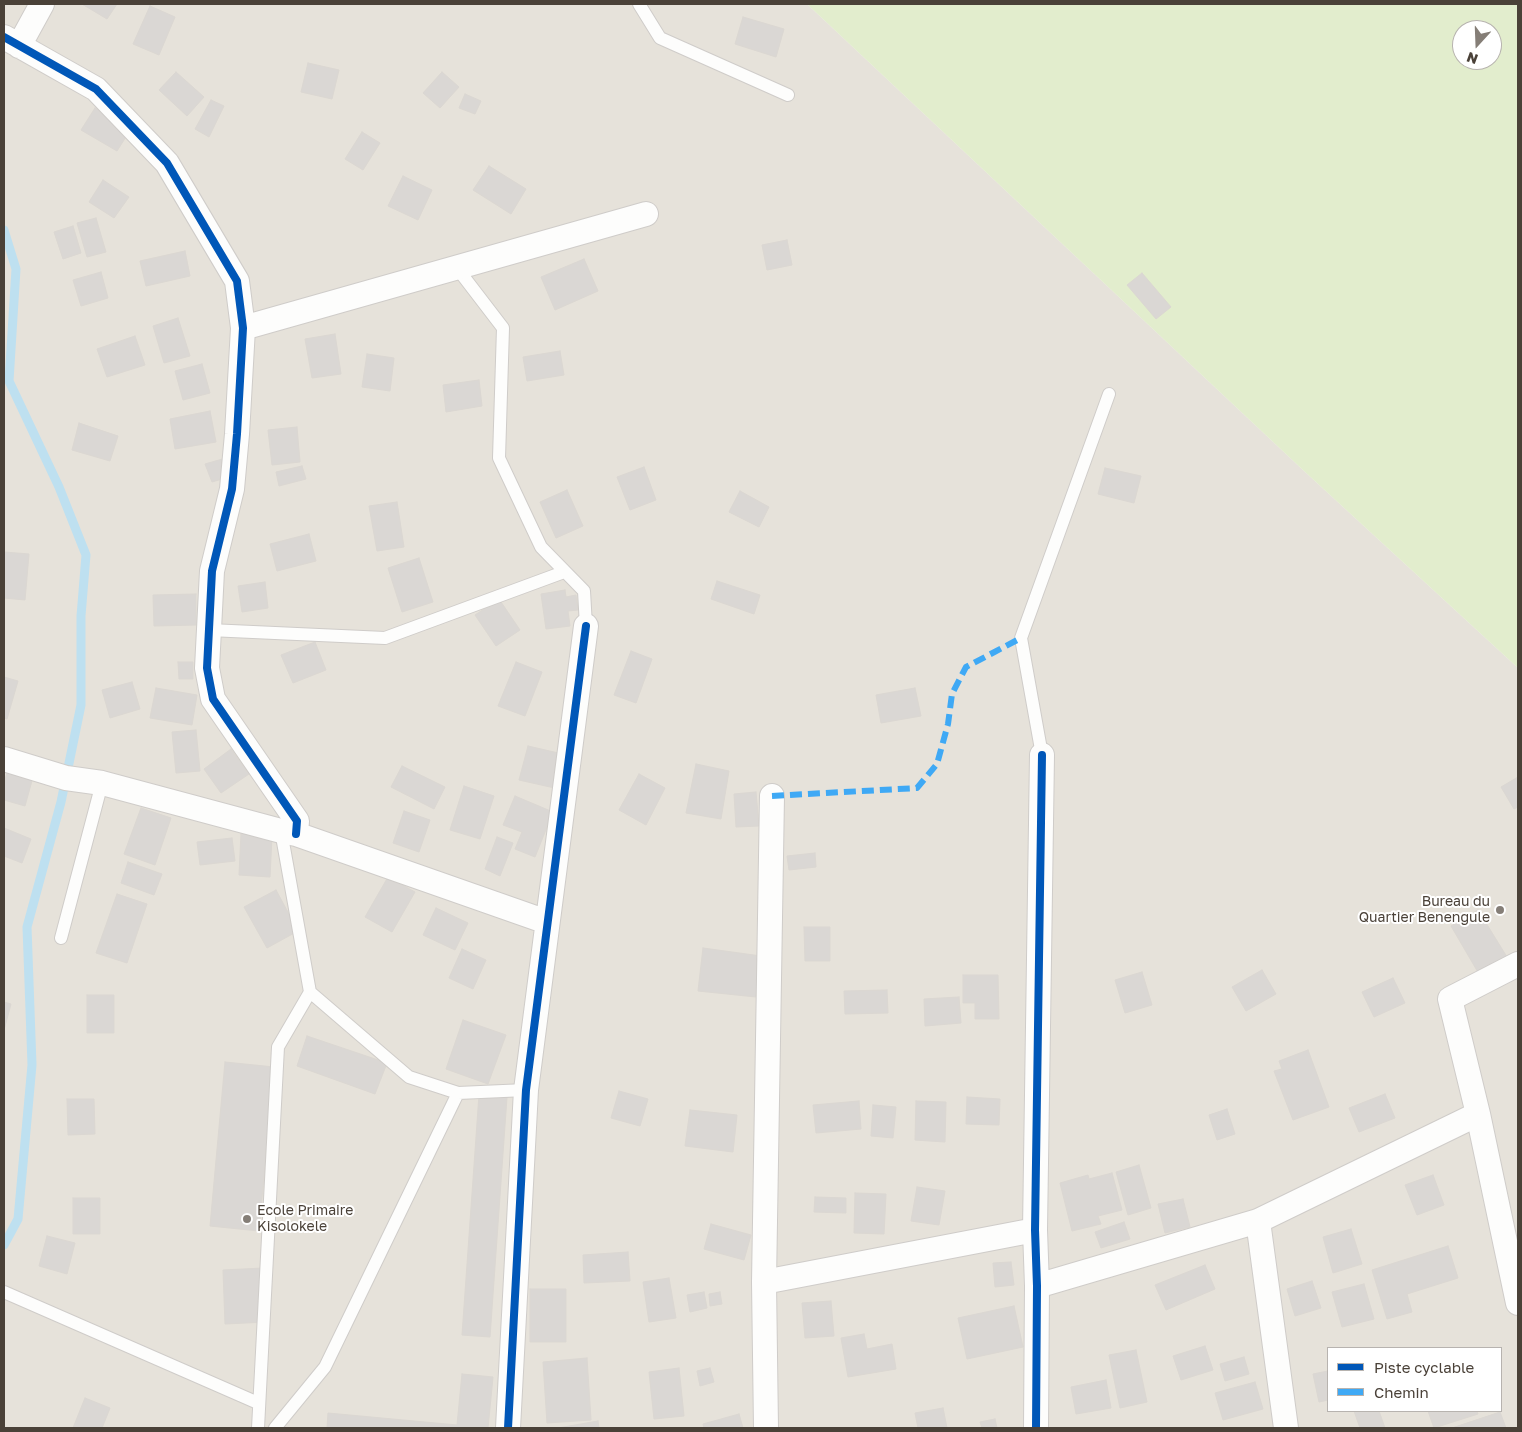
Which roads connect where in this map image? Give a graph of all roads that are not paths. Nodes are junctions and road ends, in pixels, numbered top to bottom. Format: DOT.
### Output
graph roads {
  1 [pos="42,4"];
  2 [pos="639,4"];
  3 [pos="12,42"];
  4 [pos="788,95"];
  5 [pos="646,214"];
  6 [pos="457,268"];
  7 [pos="243,328"];
  8 [pos="1109,394"];
  9 [pos="564,572"];
  10 [pos="586,626"];
  11 [pos="209,630"];
  12 [pos="1042,755"];
  13 [pos="4,759"];
  14 [pos="102,782"];
  15 [pos="772,796"];
  16 [pos="288,832"];
  17 [pos="547,922"];
  18 [pos="61,938"];
  19 [pos="1518,964"];
  20 [pos="310,992"];
  21 [pos="526,1090"];
  22 [pos="458,1093"];
  23 [pos="1478,1114"];
  24 [pos="1258,1222"];
  25 [pos="1035,1230"];
  26 [pos="764,1282"];
  27 [pos="1037,1286"];
  28 [pos="4,1292"];
  29 [pos="1518,1304"];
  30 [pos="258,1403"];
  31 [pos="258,1428"];
  32 [pos="275,1428"];
  33 [pos="508,1428"];
  34 [pos="766,1428"];
  35 [pos="1036,1428"];
  36 [pos="1286,1428"];
  1 -- 3 [label="street"];
  2 -- 4 [label="lane"];
  3 -- 7 [label="street"];
  5 -- 6 [label="street"];
  6 -- 7 [label="street"];
  6 -- 9 [label="lane"];
  7 -- 11 [label="street"];
  8 -- 12 [label="lane"];
  9 -- 10 [label="lane"];
  9 -- 11 [label="lane"];
  10 -- 17 [label="street"];
  11 -- 16 [label="street"];
  12 -- 25 [label="street"];
  13 -- 14 [label="street"];
  14 -- 16 [label="street"];
  14 -- 18 [label="lane"];
  15 -- 26 [label="street"];
  16 -- 17 [label="street"];
  16 -- 20 [label="lane"];
  17 -- 21 [label="street"];
  19 -- 23 [label="street"];
  20 -- 22 [label="lane"];
  20 -- 30 [label="lane"];
  21 -- 22 [label="lane"];
  21 -- 33 [label="street"];
  22 -- 32 [label="lane"];
  23 -- 24 [label="street"];
  23 -- 29 [label="street"];
  24 -- 27 [label="street"];
  24 -- 36 [label="street"];
  25 -- 26 [label="street"];
  25 -- 27 [label="street"];
  26 -- 34 [label="street"];
  27 -- 35 [label="street"];
  28 -- 30 [label="lane"];
  30 -- 31 [label="lane"];
}
